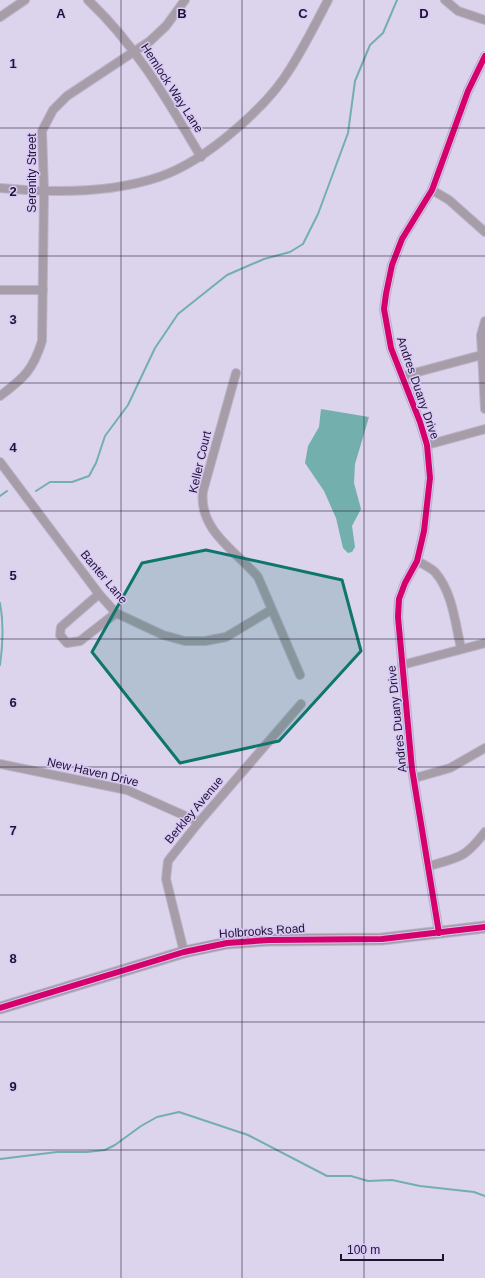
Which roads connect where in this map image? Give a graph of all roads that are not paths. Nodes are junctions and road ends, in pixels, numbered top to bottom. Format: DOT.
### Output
graph roads {
  1 [pos="25,0"];
  2 [pos="88,0"];
  3 [pos="185,0"];
  4 [pos="328,0"];
  5 [pos="445,0"];
  6 [pos="0,16"];
  7 [pos="485,20"];
  8 [pos="135,51"];
  9 [pos="485,56"];
  10 [pos="201,157"];
  11 [pos="0,188"];
  12 [pos="44,190"];
  13 [pos="432,190"];
  14 [pos="485,232"];
  15 [pos="0,290"];
  16 [pos="43,290"];
  17 [pos="485,320"];
  18 [pos="483,354"];
  19 [pos="236,373"];
  20 [pos="403,376"];
  21 [pos="0,396"];
  22 [pos="485,409"];
  23 [pos="485,429"];
  24 [pos="427,445"];
  25 [pos="0,462"];
  26 [pos="417,561"];
  27 [pos="99,594"];
  28 [pos="271,610"];
  29 [pos="116,613"];
  30 [pos="485,643"];
  31 [pos="460,648"];
  32 [pos="402,665"];
  33 [pos="300,675"];
  34 [pos="301,704"];
  35 [pos="485,748"];
  36 [pos="0,764"];
  37 [pos="415,778"];
  38 [pos="199,822"];
  39 [pos="485,832"];
  40 [pos="429,866"];
  41 [pos="485,927"];
  42 [pos="439,933"];
  43 [pos="184,952"];
  44 [pos="0,1008"];
  1 -- 6 [label="street"];
  2 -- 8 [label="street, Hemlock Way Lane"];
  3 -- 8 [label="street, Serenity Street"];
  4 -- 10 [label="street"];
  5 -- 7 [label="street"];
  8 -- 10 [label="street, Hemlock Way Lane"];
  8 -- 12 [label="street, Serenity Street"];
  9 -- 13 [label="street, Andres Duany Drive"];
  10 -- 12 [label="street"];
  11 -- 12 [label="street"];
  12 -- 16 [label="street, Serenity Street"];
  13 -- 14 [label="street"];
  13 -- 20 [label="street, Andres Duany Drive"];
  15 -- 16 [label="street"];
  16 -- 21 [label="street, Serenity Street"];
  17 -- 18 [label="street"];
  18 -- 20 [label="street"];
  18 -- 22 [label="street"];
  19 -- 28 [label="street, Keller Court"];
  20 -- 24 [label="street, Andres Duany Drive"];
  23 -- 24 [label="street"];
  24 -- 26 [label="street, Andres Duany Drive"];
  25 -- 27 [label="street, Banter Lane"];
  26 -- 31 [label="street"];
  26 -- 32 [label="street, Andres Duany Drive"];
  27 -- 29 [label="street, Banter Lane"];
  27 -- 29 [label="street"];
  28 -- 29 [label="street, Banter Lane"];
  28 -- 33 [label="street, Keller Court"];
  30 -- 31 [label="street"];
  31 -- 32 [label="street"];
  32 -- 37 [label="street, Andres Duany Drive"];
  34 -- 38 [label="street, Berkley Avenue"];
  35 -- 37 [label="street"];
  36 -- 38 [label="street, New Haven Drive"];
  37 -- 40 [label="street, Andres Duany Drive"];
  38 -- 43 [label="street, Berkley Avenue"];
  39 -- 40 [label="street"];
  40 -- 42 [label="street, Andres Duany Drive"];
  41 -- 42 [label="street, Holbrooks Road"];
  42 -- 43 [label="street, Holbrooks Road"];
  43 -- 44 [label="street, Holbrooks Road"];
}
